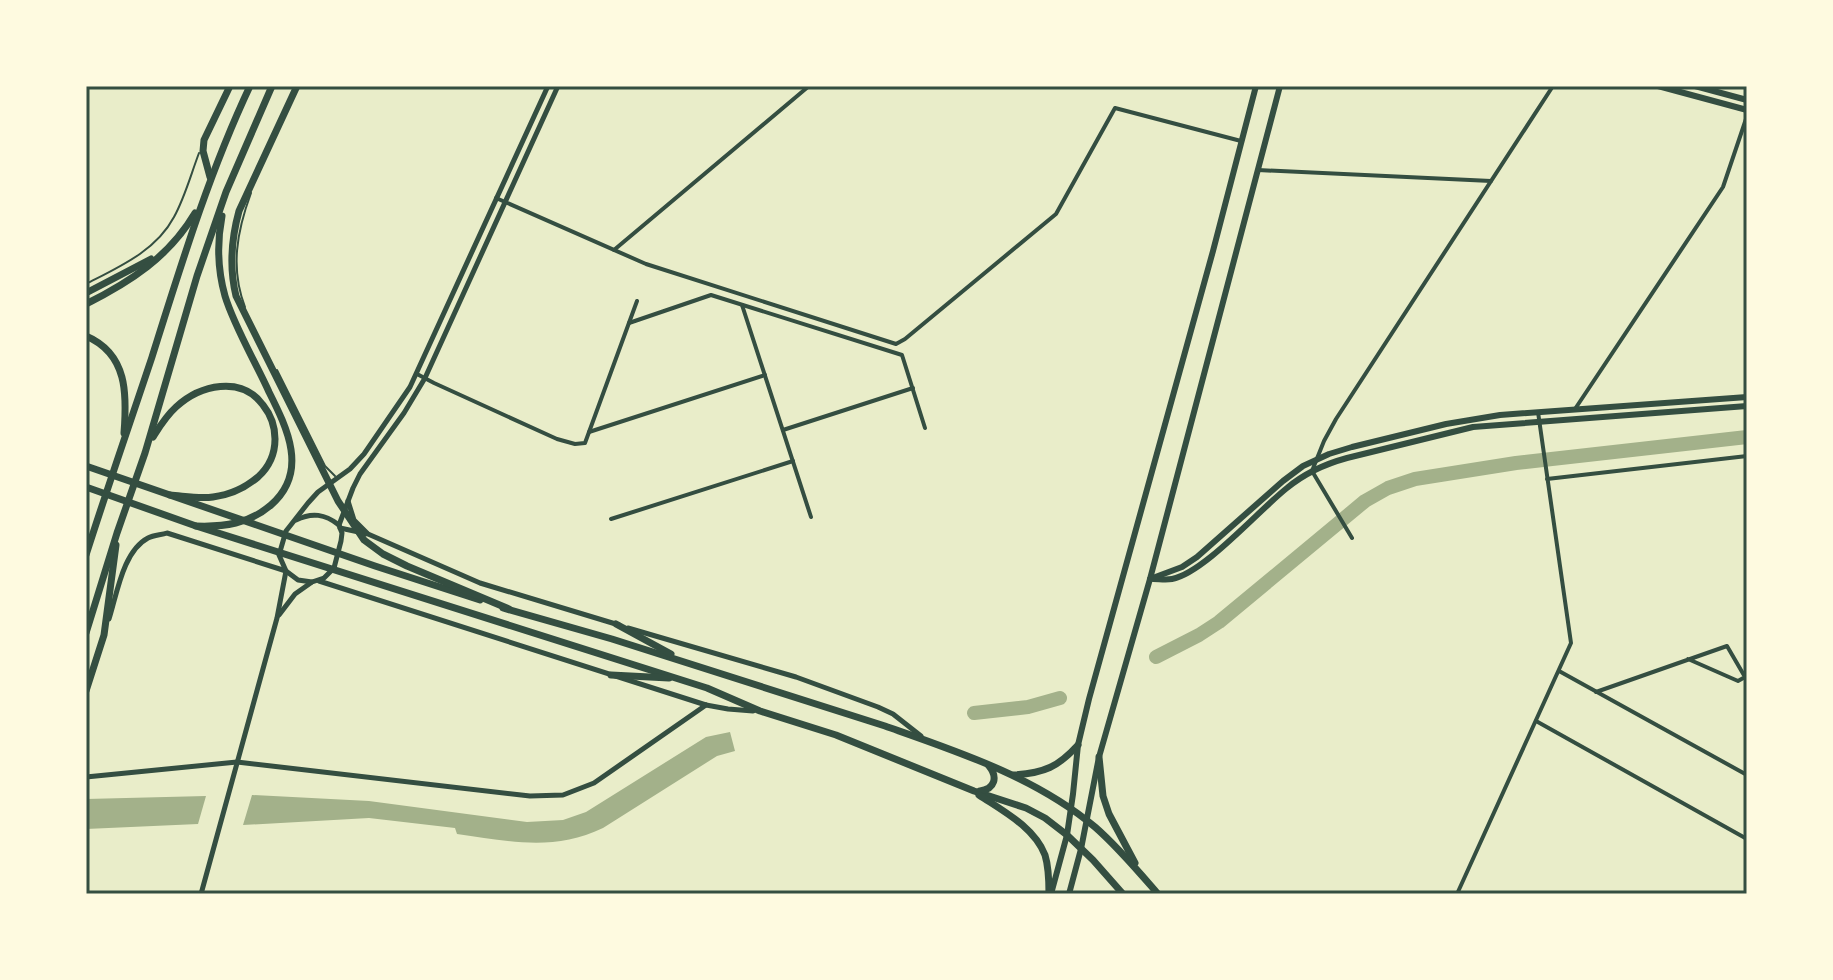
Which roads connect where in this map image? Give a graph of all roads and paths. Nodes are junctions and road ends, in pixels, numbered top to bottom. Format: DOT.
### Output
graph roads {
  1 [pos="230,86"];
  2 [pos="250,86"];
  3 [pos="272,86"];
  4 [pos="297,86"];
  5 [pos="548,86"];
  6 [pos="558,86"];
  7 [pos="809,86"];
  8 [pos="1256,86"];
  9 [pos="1280,86"];
  10 [pos="1553,86"];
  11 [pos="1658,86"];
  12 [pos="1695,86"];
  13 [pos="1747,100"];
  14 [pos="1747,110"];
  15 [pos="1747,116"];
  16 [pos="204,140"];
  17 [pos="1241,141"];
  18 [pos="263,160"];
  19 [pos="1258,170"];
  20 [pos="210,179"];
  21 [pos="1492,181"];
  22 [pos="226,192"];
  23 [pos="496,198"];
  24 [pos="202,201"];
  25 [pos="505,201"];
  26 [pos="614,250"];
  27 [pos="162,253"];
  28 [pos="86,284"];
  29 [pos="86,293"];
  30 [pos="637,301"];
  31 [pos="86,304"];
  32 [pos="742,305"];
  33 [pos="629,323"];
  34 [pos="86,336"];
  35 [pos="417,374"];
  36 [pos="765,375"];
  37 [pos="425,378"];
  38 [pos="913,388"];
  39 [pos="1747,397"];
  40 [pos="1747,406"];
  41 [pos="1575,409"];
  42 [pos="1538,412"];
  43 [pos="1540,421"];
  44 [pos="925,428"];
  45 [pos="783,430"];
  46 [pos="589,432"];
  47 [pos="123,446"];
  48 [pos="145,453"];
  49 [pos="1747,456"];
  50 [pos="1316,460"];
  51 [pos="793,461"];
  52 [pos="86,466"];
  53 [pos="1312,471"];
  54 [pos="340,477"];
  55 [pos="1547,479"];
  56 [pos="86,487"];
  57 [pos="170,495"];
  58 [pos="348,501"];
  59 [pos="811,517"];
  60 [pos="611,519"];
  61 [pos="96,524"];
  62 [pos="196,526"];
  63 [pos="290,526"];
  64 [pos="340,527"];
  65 [pos="117,533"];
  66 [pos="368,534"];
  67 [pos="1352,538"];
  68 [pos="86,543"];
  69 [pos="86,555"];
  70 [pos="286,571"];
  71 [pos="1150,579"];
  72 [pos="315,581"];
  73 [pos="509,609"];
  74 [pos="277,618"];
  75 [pos="616,624"];
  76 [pos="86,633"];
  77 [pos="104,635"];
  78 [pos="1688,659"];
  79 [pos="687,663"];
  80 [pos="1559,671"];
  81 [pos="611,675"];
  82 [pos="680,679"];
  83 [pos="86,691"];
  84 [pos="1596,692"];
  85 [pos="706,705"];
  86 [pos="760,711"];
  87 [pos="1536,721"];
  88 [pos="924,740"];
  89 [pos="1078,745"];
  90 [pos="1099,757"];
  91 [pos="237,762"];
  92 [pos="989,766"];
  93 [pos="1012,775"];
  94 [pos="1747,775"];
  95 [pos="86,777"];
  96 [pos="974,791"];
  97 [pos="1071,809"];
  98 [pos="1087,820"];
  99 [pos="1067,835"];
  100 [pos="1747,839"];
  101 [pos="1081,849"];
  102 [pos="1142,876"];
  103 [pos="201,894"];
  104 [pos="1050,894"];
  105 [pos="1069,894"];
  106 [pos="1123,894"];
  107 [pos="1158,894"];
  108 [pos="1457,894"];
  1 -- 16 [label="main road"];
  2 -- 20 [label="main road"];
  3 -- 22 [label="main road"];
  4 -- 18 [label="main road"];
  5 -- 23 [label="street"];
  6 -- 25 [label="street"];
  7 -- 26 [label="street"];
  8 -- 17 [label="main road"];
  9 -- 19 [label="main road"];
  10 -- 21 [label="street"];
  11 -- 14 [label="main road"];
  12 -- 13 [label="main road"];
  15 -- 41 [label="street"];
  16 -- 20 [label="main road"];
  16 -- 28 [label="lane"];
  17 -- 26 [label="street"];
  17 -- 89 [label="main road"];
  18 -- 54 [label="lane"];
  18 -- 73 [label="main road"];
  19 -- 21 [label="street"];
  19 -- 71 [label="main road"];
  20 -- 24 [label="main road"];
  21 -- 50 [label="street"];
  22 -- 48 [label="main road"];
  22 -- 62 [label="main road"];
  23 -- 25 [label="street"];
  23 -- 35 [label="street"];
  24 -- 27 [label="main road"];
  24 -- 47 [label="main road"];
  25 -- 26 [label="street"];
  25 -- 37 [label="street"];
  27 -- 29 [label="main road"];
  27 -- 31 [label="main road"];
  30 -- 33 [label="street"];
  32 -- 33 [label="street"];
  32 -- 36 [label="street"];
  32 -- 38 [label="street"];
  33 -- 46 [label="street"];
  34 -- 47 [label="main road"];
  35 -- 37 [label="street"];
  35 -- 54 [label="street"];
  36 -- 45 [label="street"];
  36 -- 46 [label="street"];
  37 -- 46 [label="street"];
  37 -- 58 [label="street"];
  38 -- 44 [label="street"];
  38 -- 45 [label="street"];
  39 -- 41 [label="main road"];
  40 -- 43 [label="main road"];
  41 -- 42 [label="main road"];
  42 -- 43 [label="street"];
  42 -- 50 [label="main road"];
  43 -- 53 [label="main road"];
  43 -- 55 [label="street"];
  45 -- 51 [label="street"];
  47 -- 61 [label="main road"];
  48 -- 57 [label="main road"];
  48 -- 65 [label="main road"];
  49 -- 55 [label="street"];
  50 -- 53 [label="street"];
  50 -- 71 [label="main road"];
  51 -- 59 [label="street"];
  51 -- 60 [label="street"];
  52 -- 57 [label="main road"];
  53 -- 67 [label="street"];
  53 -- 71 [label="main road"];
  54 -- 63 [label="street"];
  55 -- 80 [label="street"];
  56 -- 62 [label="main road"];
  57 -- 73 [label="main road"];
  58 -- 64 [label="street"];
  58 -- 66 [label="street"];
  61 -- 68 [label="main road"];
  61 -- 69 [label="main road"];
  62 -- 82 [label="main road"];
  63 -- 64 [label="street"];
  63 -- 70 [label="street"];
  64 -- 66 [label="street"];
  64 -- 72 [label="street"];
  65 -- 76 [label="main road"];
  65 -- 77 [label="main road"];
  66 -- 75 [label="street"];
  70 -- 72 [label="street"];
  70 -- 74 [label="street"];
  70 -- 77 [label="street"];
  71 -- 90 [label="main road"];
  72 -- 74 [label="street"];
  72 -- 81 [label="street"];
  73 -- 79 [label="main road"];
  74 -- 91 [label="street"];
  75 -- 79 [label="main road"];
  75 -- 88 [label="street"];
  77 -- 83 [label="main road"];
  78 -- 78 [label="street"];
  78 -- 84 [label="street"];
  79 -- 88 [label="main road"];
  80 -- 84 [label="street"];
  80 -- 87 [label="street"];
  81 -- 82 [label="main road"];
  81 -- 85 [label="street"];
  82 -- 86 [label="main road"];
  84 -- 94 [label="street"];
  85 -- 86 [label="street"];
  85 -- 91 [label="street"];
  86 -- 96 [label="main road"];
  87 -- 100 [label="street"];
  87 -- 108 [label="street"];
  88 -- 92 [label="main road"];
  89 -- 93 [label="main road"];
  89 -- 97 [label="main road"];
  90 -- 98 [label="main road"];
  90 -- 102 [label="main road"];
  91 -- 95 [label="street"];
  91 -- 103 [label="street"];
  92 -- 93 [label="main road"];
  92 -- 96 [label="main road"];
  93 -- 97 [label="main road"];
  96 -- 99 [label="main road"];
  96 -- 104 [label="main road"];
  97 -- 98 [label="main road"];
  97 -- 99 [label="main road"];
  98 -- 101 [label="main road"];
  98 -- 102 [label="main road"];
  99 -- 101 [label="main road"];
  99 -- 104 [label="main road"];
  101 -- 105 [label="main road"];
  101 -- 106 [label="main road"];
  102 -- 107 [label="main road"];
}
